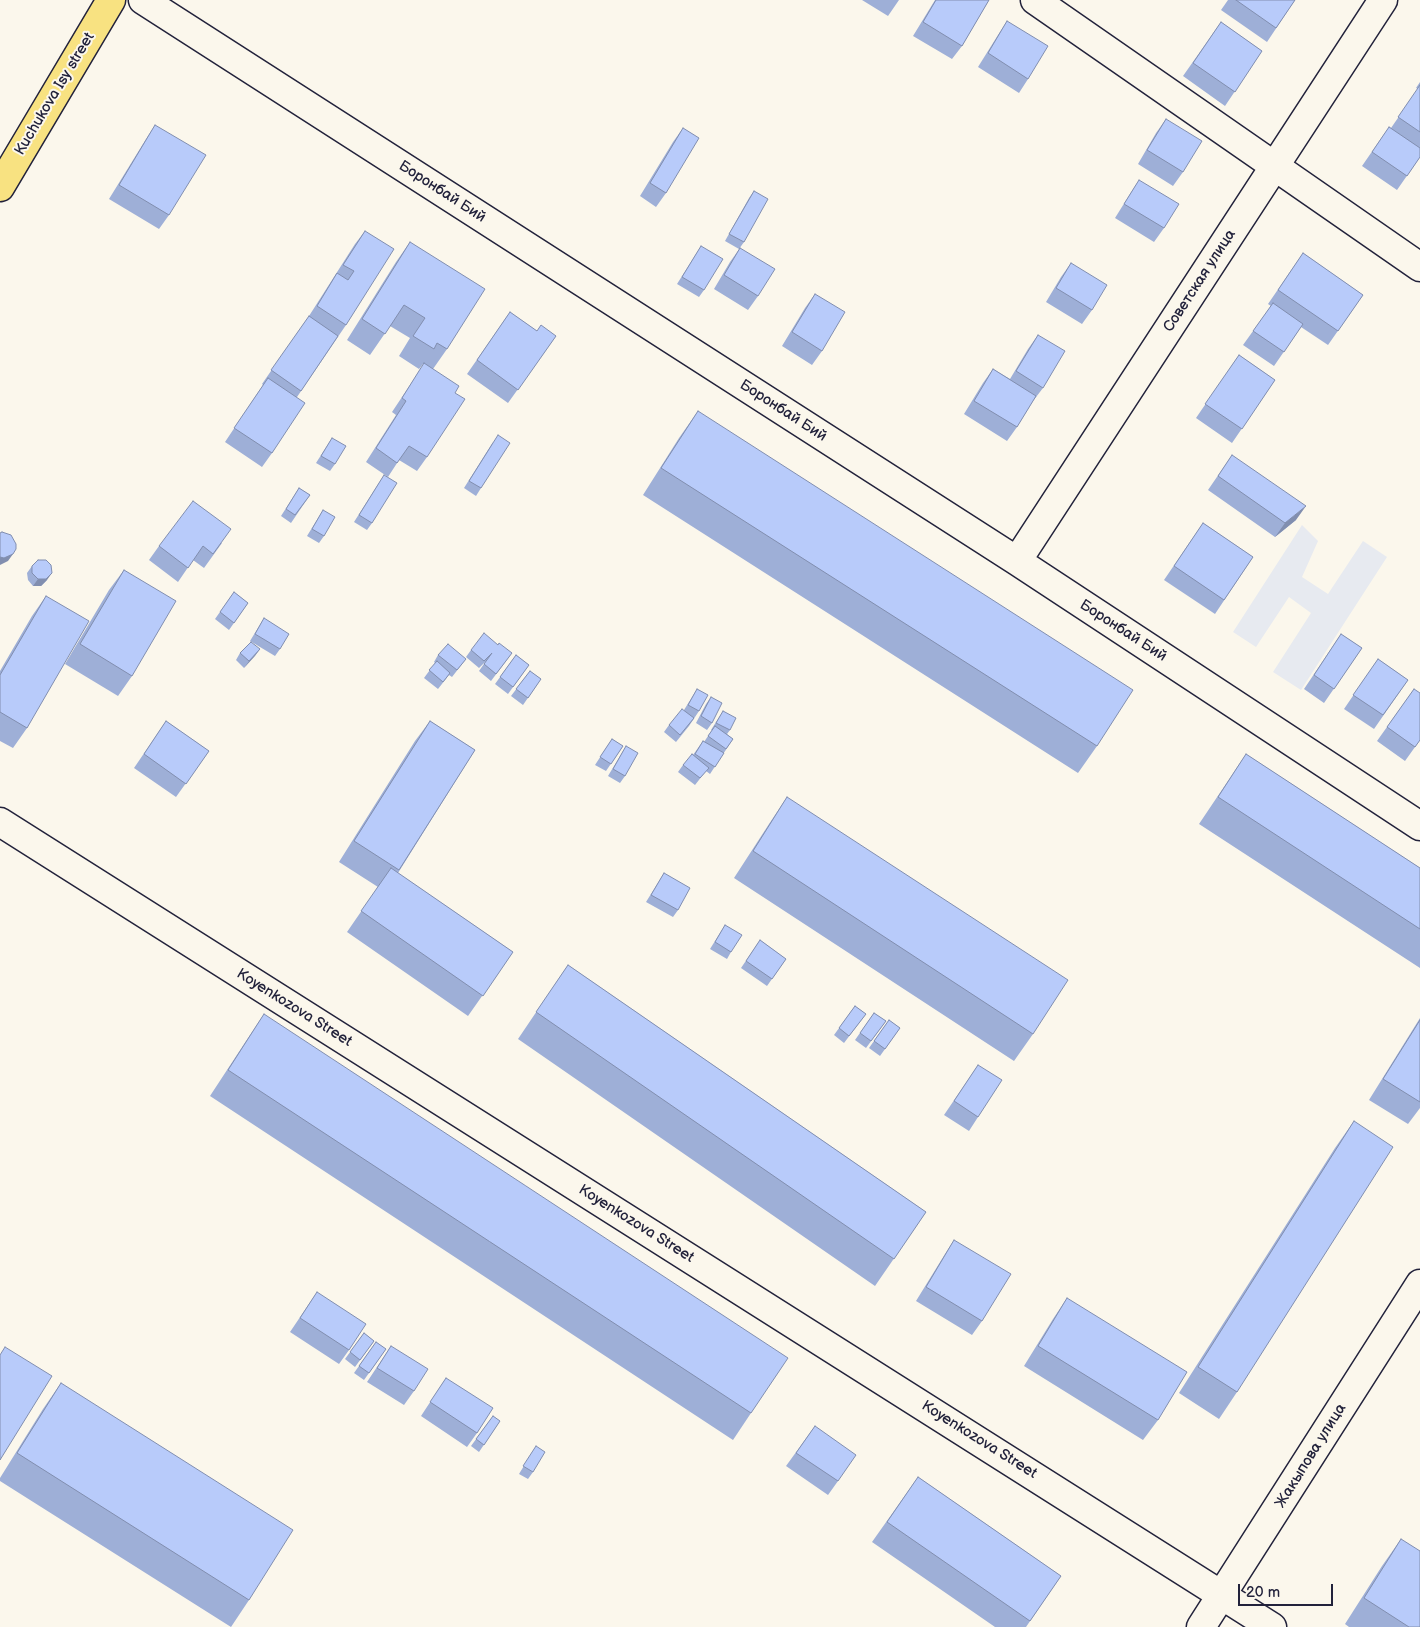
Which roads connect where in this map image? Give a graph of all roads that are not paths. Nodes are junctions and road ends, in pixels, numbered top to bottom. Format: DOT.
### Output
graph roads {
  1 [pos="111,0"];
  2 [pos="143,0"];
  3 [pos="1035,0"];
  4 [pos="1383,0"];
  5 [pos="1275,166"];
  6 [pos="0,188"];
  7 [pos="1420,267"];
  8 [pos="1017,562"];
  9 [pos="0,822"];
  10 [pos="1420,826"];
  11 [pos="1420,1284"];
  12 [pos="1223,1595"];
  13 [pos="1201,1627"];
  14 [pos="1272,1627"];
  1 -- 6 [label="main road, Kuchukova Isy street"];
  2 -- 8 [label="street, Боронбай Бий"];
  3 -- 5 [label="street"];
  4 -- 5 [label="street, Советская улица"];
  5 -- 7 [label="street"];
  5 -- 8 [label="street, Советская улица"];
  8 -- 10 [label="street, Боронбай Бий"];
  9 -- 12 [label="street, Koyenkozova Street"];
  11 -- 12 [label="street, Жакыпова улица"];
  12 -- 13 [label="street, Жакыпова улица"];
  12 -- 14 [label="street, Koyenkozova Street"];
}
